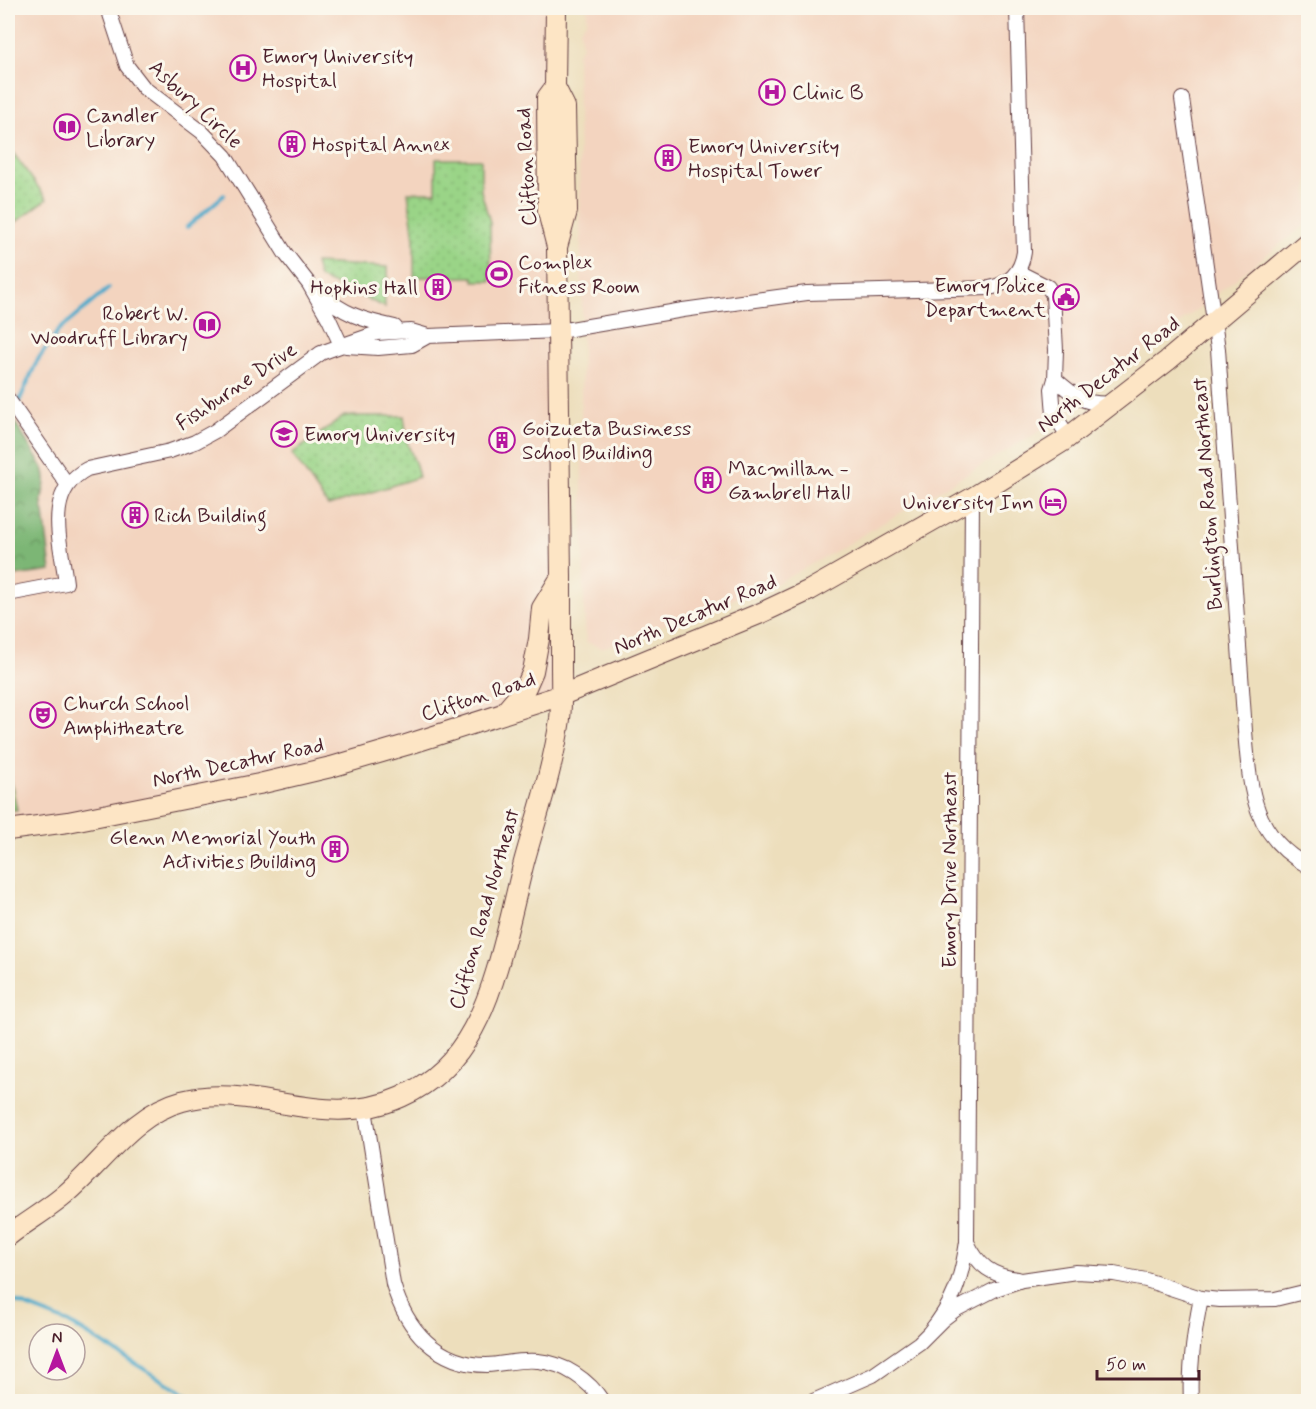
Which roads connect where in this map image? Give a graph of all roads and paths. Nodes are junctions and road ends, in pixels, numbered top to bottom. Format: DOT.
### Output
graph roads {
  1 [pos="108,8"];
  2 [pos="556,8"];
  3 [pos="1017,8"];
  4 [pos="1182,99"];
  5 [pos="1308,242"];
  6 [pos="1018,272"];
  7 [pos="309,284"];
  8 [pos="1214,320"];
  9 [pos="411,331"];
  10 [pos="428,336"];
  11 [pos="559,340"];
  12 [pos="341,345"];
  13 [pos="1054,379"];
  14 [pos="8,399"];
  15 [pos="1113,403"];
  16 [pos="1069,436"];
  17 [pos="67,484"];
  18 [pos="972,498"];
  19 [pos="561,519"];
  20 [pos="561,577"];
  21 [pos="8,594"];
  22 [pos="561,665"];
  23 [pos="562,695"];
  24 [pos="504,713"];
  25 [pos="428,738"];
  26 [pos="262,783"];
  27 [pos="8,830"];
  28 [pos="1308,867"];
  29 [pos="365,1109"];
  30 [pos="16,1224"];
  31 [pos="8,1236"];
  32 [pos="968,1242"];
  33 [pos="1022,1280"];
  34 [pos="1308,1291"];
  35 [pos="1201,1298"];
  36 [pos="929,1332"];
  37 [pos="603,1401"];
  38 [pos="811,1401"];
  39 [pos="1191,1401"];
  1 -- 7 [label="street, Asbury Circle"];
  2 -- 11 [label="main road, Clifton Road"];
  3 -- 6 [label="street"];
  4 -- 8 [label="street, Burlington Road Northeast"];
  5 -- 8 [label="main road, North Decatur Road"];
  6 -- 11 [label="street, Fishburne Drive"];
  6 -- 13 [label="street"];
  7 -- 9 [label="street, Asbury Circle"];
  7 -- 12 [label="street, Asbury Circle"];
  8 -- 15 [label="main road, North Decatur Road"];
  8 -- 28 [label="street, Burlington Road Northeast"];
  9 -- 10 [label="street, Fishburne Drive"];
  9 -- 12 [label="street, Fishburne Drive"];
  10 -- 11 [label="street, Fishburne Drive"];
  10 -- 12 [label="street, Fishburne Drive"];
  11 -- 19 [label="main road"];
  12 -- 17 [label="street, Fishburne Drive"];
  13 -- 15 [label="street"];
  13 -- 16 [label="street"];
  14 -- 17 [label="street"];
  15 -- 16 [label="main road, North Decatur Road"];
  16 -- 18 [label="main road, North Decatur Road"];
  17 -- 21 [label="street"];
  18 -- 23 [label="main road, North Decatur Road"];
  18 -- 32 [label="street, Emory Drive Northeast"];
  19 -- 20 [label="main road"];
  19 -- 22 [label="main road, Clifton Road"];
  20 -- 22 [label="main road"];
  20 -- 24 [label="main road"];
  22 -- 23 [label="main road, Clifton Road"];
  23 -- 24 [label="main road, North Decatur Road"];
  23 -- 29 [label="main road, Clifton Road Northeast"];
  24 -- 25 [label="main road, North Decatur Road"];
  25 -- 26 [label="main road, Clifton Road"];
  26 -- 27 [label="main road, North Decatur Road"];
  29 -- 30 [label="main road, Clifton Road Northeast"];
  29 -- 37 [label="street"];
  30 -- 31 [label="main road, Clifton Road Northeast"];
  32 -- 33 [label="street"];
  32 -- 36 [label="street, Emory Drive Northeast"];
  33 -- 35 [label="street"];
  33 -- 36 [label="street"];
  34 -- 35 [label="street"];
  35 -- 39 [label="street"];
  36 -- 38 [label="street"];
}
